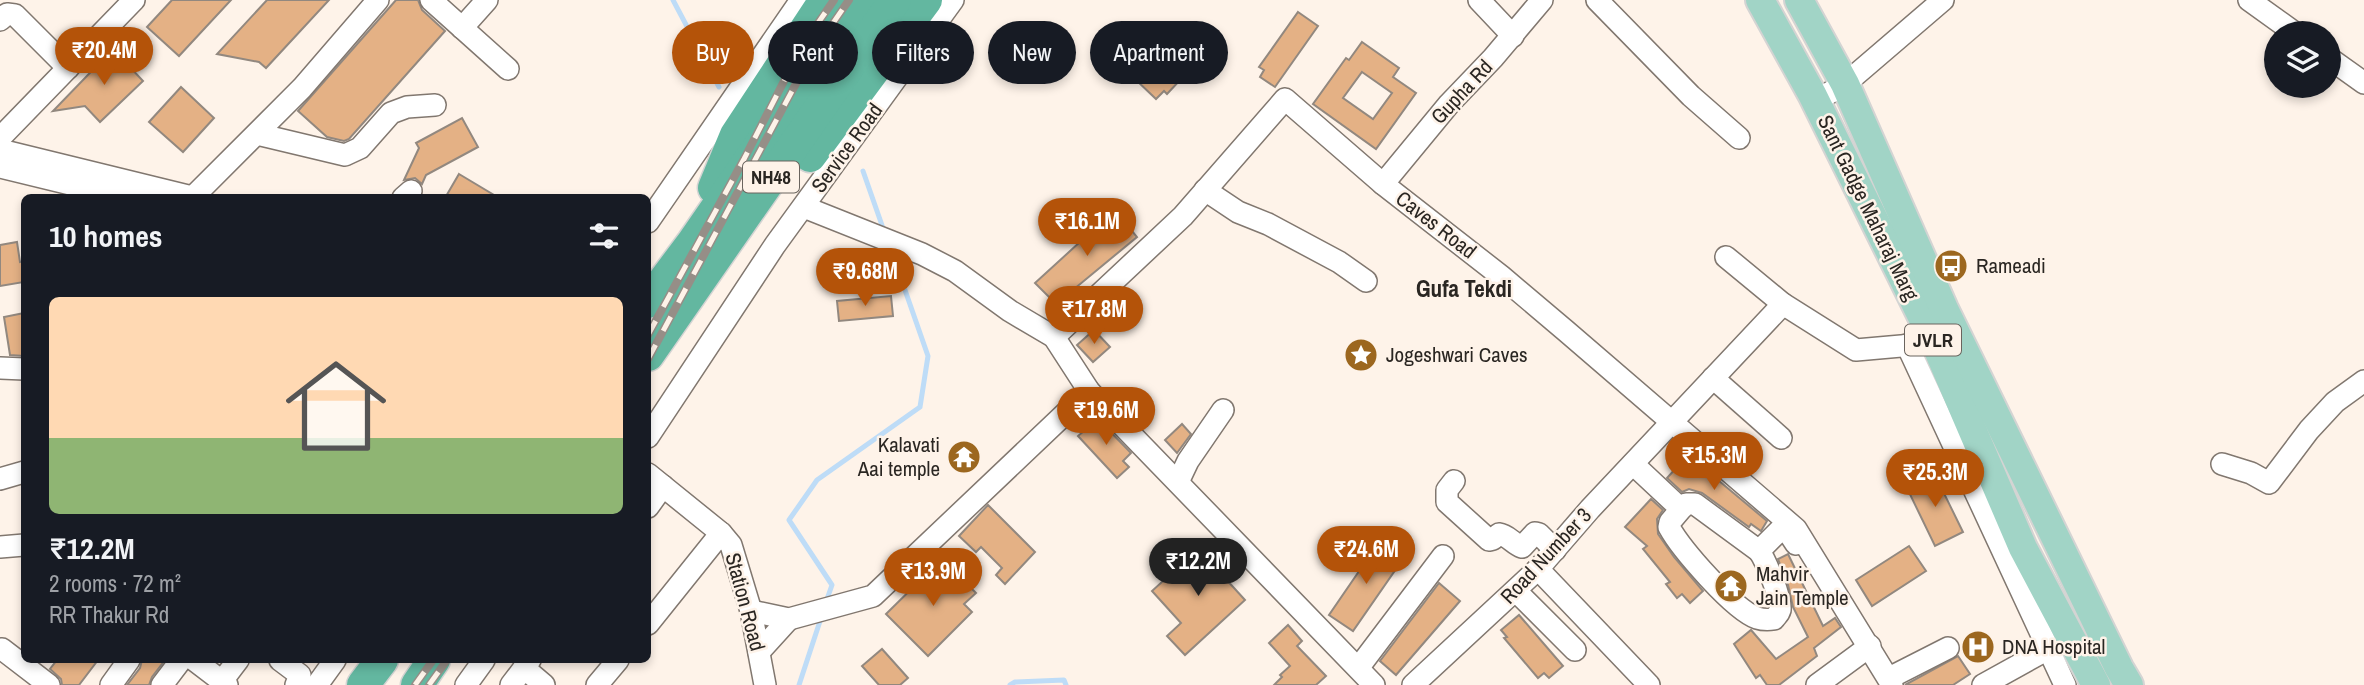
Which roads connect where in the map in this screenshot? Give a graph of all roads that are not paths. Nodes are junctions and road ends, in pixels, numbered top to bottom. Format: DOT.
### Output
graph roads {
  1 [pos="378,0"];
  2 [pos="431,0"];
  3 [pos="487,0"];
  4 [pos="801,0"];
  5 [pos="825,0"];
  6 [pos="860,0"];
  7 [pos="895,0"];
  8 [pos="926,0"];
  9 [pos="953,0"];
  10 [pos="1479,0"];
  11 [pos="1542,0"];
  12 [pos="1597,0"];
  13 [pos="1760,0"];
  14 [pos="1799,0"];
  15 [pos="2249,0"];
  16 [pos="1933,3"];
  17 [pos="128,6"];
  18 [pos="0,20"];
  19 [pos="2278,21"];
  20 [pos="462,28"];
  21 [pos="1513,36"];
  22 [pos="2341,67"];
  23 [pos="68,68"];
  24 [pos="508,69"];
  25 [pos="2364,83"];
  26 [pos="1845,84"];
  27 [pos="1815,101"];
  28 [pos="435,105"];
  29 [pos="257,134"];
  30 [pos="0,138"];
  31 [pos="1739,138"];
  32 [pos="0,150"];
  33 [pos="0,167"];
  34 [pos="1383,184"];
  35 [pos="1205,190"];
  36 [pos="111,194"];
  37 [pos="182,194"];
  38 [pos="197,194"];
  39 [pos="804,207"];
  40 [pos="651,216"];
  41 [pos="704,250"];
  42 [pos="1726,257"];
  43 [pos="1366,281"];
  44 [pos="651,299"];
  45 [pos="1783,304"];
  46 [pos="1054,337"];
  47 [pos="1921,344"];
  48 [pos="651,349"];
  49 [pos="0,368"];
  50 [pos="21,369"];
  51 [pos="1713,378"];
  52 [pos="2364,381"];
  53 [pos="1089,391"];
  54 [pos="1223,410"];
  55 [pos="1673,421"];
  56 [pos="651,432"];
  57 [pos="1781,438"];
  58 [pos="1633,464"];
  59 [pos="2222,464"];
  60 [pos="21,473"];
  61 [pos="0,479"];
  62 [pos="655,480"];
  63 [pos="1454,481"];
  64 [pos="1178,482"];
  65 [pos="1682,509"];
  66 [pos="720,533"];
  67 [pos="21,545"];
  68 [pos="0,547"];
  69 [pos="1555,550"];
  70 [pos="1759,551"];
  71 [pos="1443,556"];
  72 [pos="1538,569"];
  73 [pos="1516,592"];
  74 [pos="751,611"];
  75 [pos="798,616"];
  76 [pos="1836,618"];
  77 [pos="651,620"];
  78 [pos="1870,646"];
  79 [pos="1948,648"];
  80 [pos="2,649"];
  81 [pos="2048,649"];
  82 [pos="1575,650"];
  83 [pos="759,652"];
  84 [pos="127,663"];
  85 [pos="179,663"];
  86 [pos="198,663"];
  87 [pos="237,663"];
  88 [pos="284,663"];
  89 [pos="333,663"];
  90 [pos="380,663"];
  91 [pos="432,663"];
  92 [pos="482,663"];
  93 [pos="615,663"];
  94 [pos="527,664"];
  95 [pos="1359,667"];
  96 [pos="1897,680"];
  97 [pos="224,683"];
  98 [pos="1982,684"];
  99 [pos="49,685"];
  100 [pos="111,685"];
  101 [pos="162,685"];
  102 [pos="296,685"];
  103 [pos="317,685"];
  104 [pos="363,685"];
  105 [pos="416,685"];
  106 [pos="466,685"];
  107 [pos="511,685"];
  108 [pos="544,685"];
  109 [pos="597,685"];
  110 [pos="765,685"];
  111 [pos="1374,685"];
  112 [pos="1413,685"];
  113 [pos="1649,685"];
  114 [pos="1817,685"];
  115 [pos="2065,685"];
  116 [pos="2096,685"];
  117 [pos="2129,685"];
  1 -- 29 [label="street"];
  2 -- 20 [label="street"];
  3 -- 20 [label="street"];
  4 -- 40 [label="street"];
  5 -- 41 [label="highway"];
  6 -- 41 [label="highway, NH48"];
  7 -- 41 [label="highway, NH48"];
  8 -- 41 [label="highway"];
  9 -- 39 [label="street, Service Road"];
  10 -- 21 [label="street"];
  11 -- 21 [label="street, Gupha Rd"];
  12 -- 31 [label="street"];
  13 -- 27 [label="main road, Sant Gadge Maharaj Marg / JVLR"];
  14 -- 26 [label="main road, JVLR"];
  15 -- 19 [label="street"];
  16 -- 26 [label="street"];
  17 -- 23 [label="street"];
  18 -- 23 [label="street"];
  20 -- 24 [label="street"];
  21 -- 34 [label="street, Gupha Rd"];
  22 -- 25 [label="street"];
  23 -- 30 [label="street"];
  26 -- 27 [label="street"];
  26 -- 117 [label="main road, JVLR"];
  27 -- 47 [label="main road, Sant Gadge Maharaj Marg / JVLR"];
  28 -- 29 [label="street"];
  29 -- 38 [label="street"];
  32 -- 37 [label="street"];
  33 -- 36 [label="street"];
  34 -- 35 [label="street, Caves Road"];
  34 -- 55 [label="street, Caves Road"];
  35 -- 43 [label="street"];
  35 -- 46 [label="street, Caves Road"];
  39 -- 46 [label="street"];
  39 -- 56 [label="street, Service Road"];
  41 -- 44 [label="highway, NH48"];
  41 -- 48 [label="highway, NH48"];
  42 -- 45 [label="street"];
  45 -- 47 [label="street"];
  45 -- 51 [label="street, Road Number 3"];
  46 -- 53 [label="street"];
  47 -- 81 [label="street"];
  47 -- 116 [label="main road, Sant Gadge Maharaj Marg / JVLR"];
  49 -- 50 [label="street"];
  51 -- 55 [label="street, Road Number 3"];
  51 -- 57 [label="street"];
  52 -- 59 [label="street"];
  53 -- 64 [label="street"];
  53 -- 75 [label="street"];
  54 -- 64 [label="street"];
  55 -- 58 [label="street, Road Number 3"];
  55 -- 78 [label="street, Caves Road"];
  58 -- 65 [label="street"];
  58 -- 69 [label="street, Road Number 3"];
  60 -- 61 [label="street"];
  62 -- 66 [label="street, Station Road"];
  63 -- 69 [label="street"];
  64 -- 95 [label="street"];
  65 -- 70 [label="street"];
  65 -- 70 [label="street"];
  66 -- 74 [label="street, Station Road"];
  66 -- 77 [label="street"];
  67 -- 68 [label="street"];
  69 -- 72 [label="street, Road Number 3"];
  70 -- 76 [label="street"];
  71 -- 95 [label="street"];
  72 -- 73 [label="street, Road Number 3"];
  72 -- 113 [label="street"];
  73 -- 82 [label="street"];
  73 -- 112 [label="street, Road Number 3"];
  74 -- 75 [label="street"];
  74 -- 83 [label="street, Station Road"];
  75 -- 83 [label="street"];
  78 -- 96 [label="street, Caves Road"];
  78 -- 114 [label="street"];
  79 -- 96 [label="street"];
  80 -- 99 [label="street"];
  81 -- 98 [label="street"];
  81 -- 115 [label="street"];
  83 -- 110 [label="street, Station Road"];
  84 -- 100 [label="street"];
  85 -- 101 [label="street"];
  86 -- 97 [label="street"];
  87 -- 97 [label="street"];
  88 -- 102 [label="street"];
  89 -- 103 [label="street"];
  90 -- 104 [label="highway"];
  91 -- 105 [label="highway"];
  92 -- 106 [label="street"];
  93 -- 109 [label="street"];
  94 -- 107 [label="street"];
  94 -- 108 [label="street"];
  95 -- 111 [label="street"];
}
